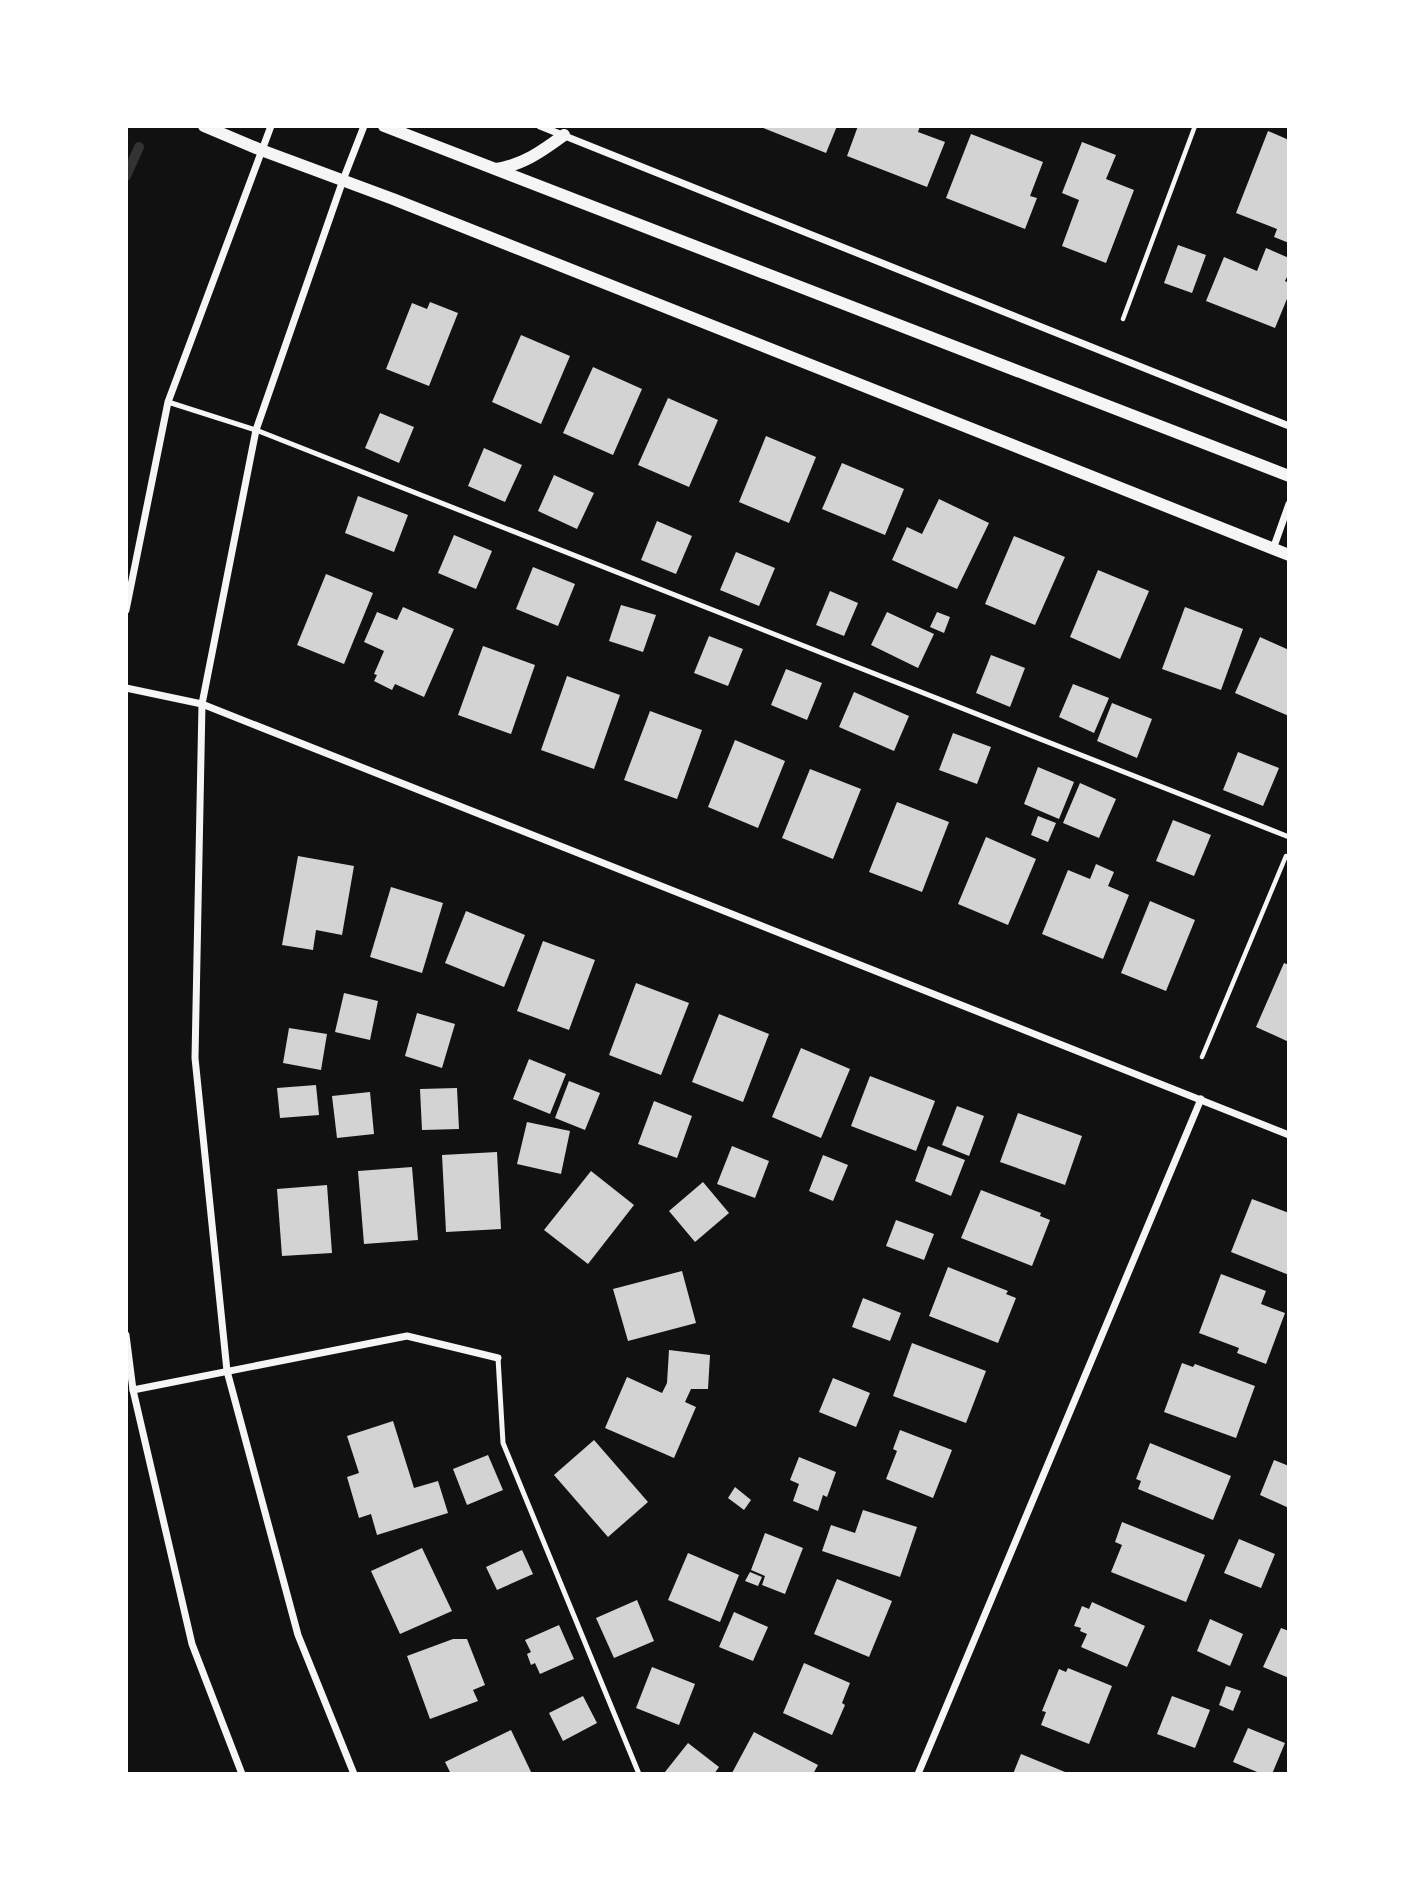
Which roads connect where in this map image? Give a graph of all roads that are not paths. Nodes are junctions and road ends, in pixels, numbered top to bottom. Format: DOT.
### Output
graph roads {
  1 [pos="204,126"];
  2 [pos="271,126"];
  3 [pos="364,126"];
  4 [pos="384,126"];
  5 [pos="540,126"];
  6 [pos="564,135"];
  7 [pos="261,150"];
  8 [pos="494,169"];
  9 [pos="343,180"];
  10 [pos="168,402"];
  11 [pos="1289,426"];
  12 [pos="256,430"];
  13 [pos="1289,476"];
  14 [pos="1289,504"];
  15 [pos="1273,549"];
  16 [pos="1289,555"];
  17 [pos="126,610"];
  18 [pos="126,688"];
  19 [pos="202,704"];
  20 [pos="1289,837"];
  21 [pos="1201,1099"];
  22 [pos="1289,1135"];
  23 [pos="126,1335"];
  24 [pos="498,1358"];
  25 [pos="227,1371"];
  26 [pos="133,1390"];
  27 [pos="242,1774"];
  28 [pos="354,1774"];
  29 [pos="639,1774"];
  30 [pos="918,1774"];
  1 -- 7 [label="street"];
  2 -- 7 [label="street"];
  3 -- 9 [label="street"];
  4 -- 8 [label="street"];
  5 -- 6 [label="street"];
  6 -- 8 [label="street"];
  6 -- 11 [label="street"];
  7 -- 9 [label="street"];
  7 -- 10 [label="street"];
  8 -- 13 [label="street"];
  9 -- 12 [label="street"];
  9 -- 15 [label="street"];
  10 -- 12 [label="lane"];
  10 -- 17 [label="street"];
  12 -- 19 [label="street"];
  12 -- 20 [label="lane"];
  14 -- 15 [label="street"];
  15 -- 16 [label="street"];
  18 -- 19 [label="street"];
  19 -- 21 [label="street"];
  19 -- 25 [label="street"];
  21 -- 22 [label="street"];
  21 -- 30 [label="street"];
  23 -- 26 [label="street"];
  24 -- 25 [label="street"];
  24 -- 29 [label="lane"];
  25 -- 26 [label="street"];
  25 -- 28 [label="street"];
  26 -- 27 [label="street"];
}
